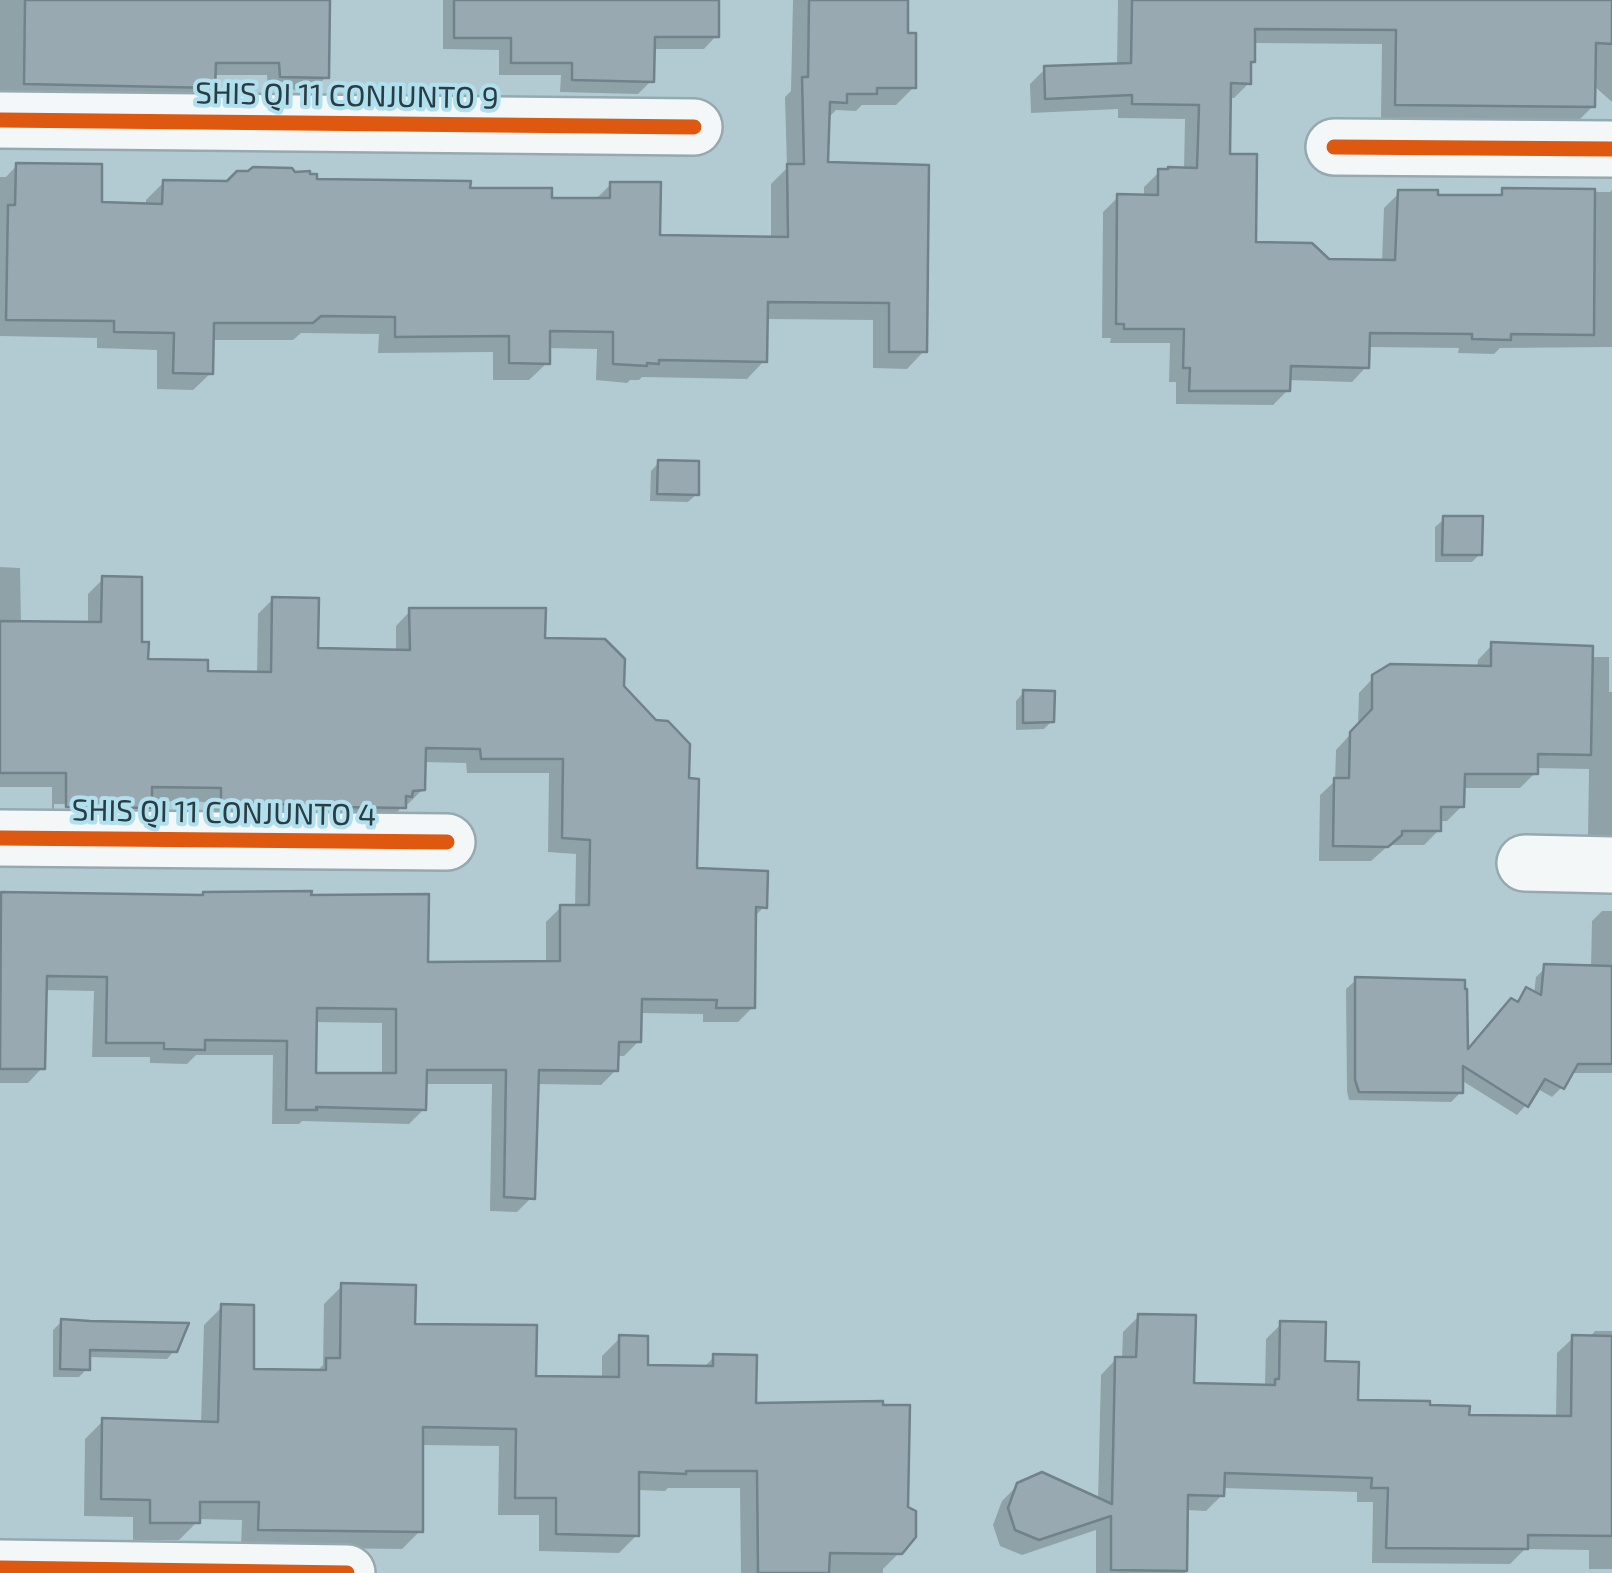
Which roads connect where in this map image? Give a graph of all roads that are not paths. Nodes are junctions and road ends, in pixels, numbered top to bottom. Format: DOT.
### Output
graph roads {
  1 [pos="0,120"];
  2 [pos="694,127"];
  3 [pos="1334,146"];
  4 [pos="1612,149"];
  5 [pos="0,838"];
  6 [pos="447,842"];
  7 [pos="1526,863"];
  8 [pos="1612,865"];
  9 [pos="0,1568"];
  10 [pos="347,1573"];
  1 -- 2 [label="street, SHIS QI 11 CONJUNTO 9"];
  3 -- 4 [label="street"];
  5 -- 6 [label="street, SHIS QI 11 CONJUNTO 4"];
  7 -- 8 [label="street"];
  9 -- 10 [label="street"];
}
